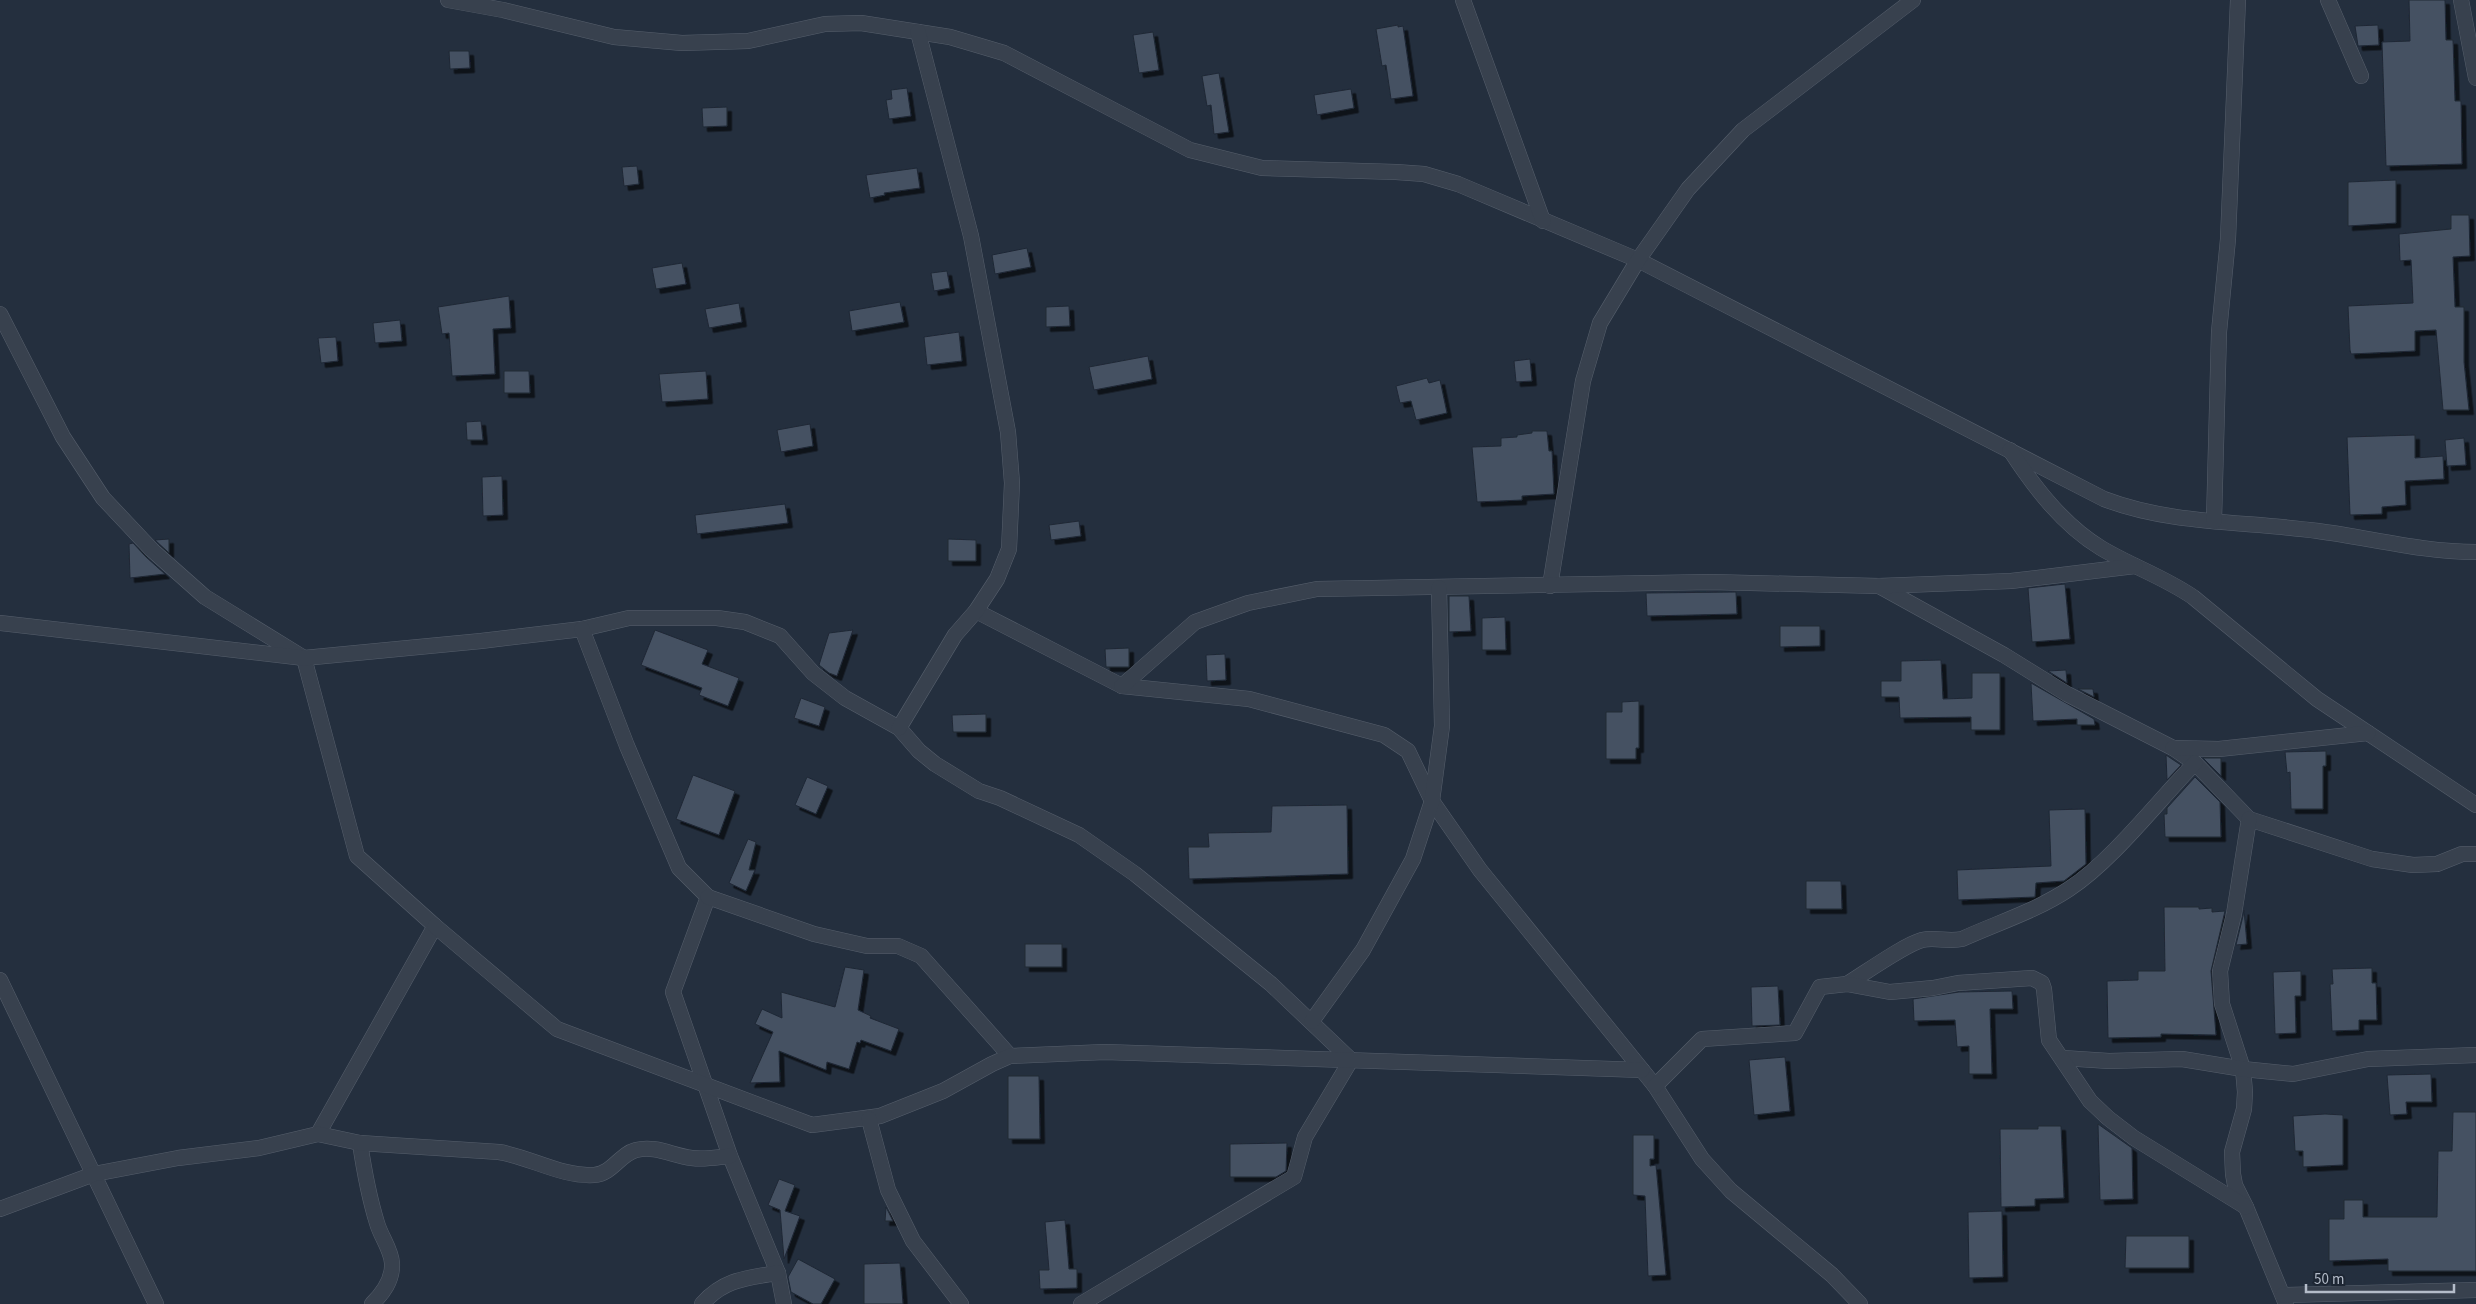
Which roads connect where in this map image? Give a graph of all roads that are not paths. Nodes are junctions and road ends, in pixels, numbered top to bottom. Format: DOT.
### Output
graph roads {
  1 [pos="448,0"];
  2 [pos="1463,0"];
  3 [pos="1913,0"];
  4 [pos="2238,0"];
  5 [pos="2328,0"];
  6 [pos="2461,0"];
  7 [pos="918,32"];
  8 [pos="2361,76"];
  9 [pos="2476,78"];
  10 [pos="1544,221"];
  11 [pos="1638,260"];
  12 [pos="0,314"];
  13 [pos="2010,450"];
  14 [pos="2214,521"];
  15 [pos="2476,552"];
  16 [pos="2135,566"];
  17 [pos="1550,586"];
  18 [pos="1879,586"];
  19 [pos="1439,588"];
  20 [pos="976,611"];
  21 [pos="0,623"];
  22 [pos="582,629"];
  23 [pos="304,658"];
  24 [pos="1122,686"];
  25 [pos="899,728"];
  26 [pos="2368,733"];
  27 [pos="2173,748"];
  28 [pos="2195,763"];
  29 [pos="1432,802"];
  30 [pos="2476,805"];
  31 [pos="2249,819"];
  32 [pos="2476,854"];
  33 [pos="708,897"];
  34 [pos="435,926"];
  35 [pos="0,980"];
  36 [pos="1847,984"];
  37 [pos="1312,1021"];
  38 [pos="1010,1056"];
  39 [pos="2476,1056"];
  40 [pos="2063,1058"];
  41 [pos="1351,1060"];
  42 [pos="1642,1070"];
  43 [pos="2242,1070"];
  44 [pos="706,1086"];
  45 [pos="1655,1086"];
  46 [pos="870,1119"];
  47 [pos="318,1134"];
  48 [pos="360,1143"];
  49 [pos="730,1156"];
  50 [pos="94,1174"];
  51 [pos="2246,1206"];
  52 [pos="0,1209"];
  53 [pos="778,1273"];
  54 [pos="2476,1290"];
  55 [pos="2284,1299"];
  56 [pos="156,1304"];
  57 [pos="372,1304"];
  58 [pos="702,1304"];
  59 [pos="784,1304"];
  60 [pos="962,1304"];
  61 [pos="1081,1304"];
  62 [pos="1860,1304"];
  1 -- 7 [label="street"];
  2 -- 10 [label="street"];
  3 -- 11 [label="street"];
  4 -- 14 [label="street"];
  5 -- 8 [label="street"];
  6 -- 9 [label="street"];
  7 -- 10 [label="street"];
  7 -- 20 [label="street"];
  10 -- 11 [label="street"];
  11 -- 13 [label="street"];
  11 -- 17 [label="street"];
  12 -- 23 [label="street"];
  13 -- 14 [label="street"];
  13 -- 16 [label="street"];
  14 -- 15 [label="street"];
  16 -- 18 [label="street"];
  16 -- 26 [label="street"];
  17 -- 18 [label="street"];
  17 -- 19 [label="street"];
  18 -- 27 [label="street"];
  19 -- 24 [label="street"];
  19 -- 29 [label="street"];
  20 -- 24 [label="street"];
  20 -- 25 [label="street"];
  21 -- 23 [label="street"];
  22 -- 23 [label="street"];
  22 -- 25 [label="street"];
  22 -- 33 [label="street"];
  23 -- 34 [label="street"];
  24 -- 29 [label="street"];
  25 -- 37 [label="street"];
  26 -- 27 [label="street"];
  26 -- 30 [label="street"];
  27 -- 28 [label="street"];
  28 -- 31 [label="street"];
  28 -- 36 [label="street"];
  29 -- 37 [label="street"];
  29 -- 42 [label="street"];
  31 -- 32 [label="street"];
  31 -- 43 [label="street"];
  33 -- 38 [label="street"];
  33 -- 44 [label="street"];
  34 -- 44 [label="street"];
  34 -- 47 [label="street"];
  35 -- 50 [label="street"];
  36 -- 40 [label="street"];
  36 -- 45 [label="street"];
  37 -- 41 [label="street"];
  38 -- 41 [label="street"];
  38 -- 46 [label="street"];
  39 -- 43 [label="street"];
  40 -- 43 [label="street"];
  40 -- 51 [label="street"];
  41 -- 42 [label="street"];
  41 -- 61 [label="street"];
  42 -- 45 [label="street"];
  43 -- 51 [label="street"];
  44 -- 46 [label="street"];
  44 -- 49 [label="street"];
  45 -- 62 [label="street"];
  46 -- 60 [label="street"];
  47 -- 48 [label="street"];
  47 -- 50 [label="street"];
  48 -- 49 [label="street"];
  48 -- 57 [label="street"];
  49 -- 53 [label="street"];
  50 -- 52 [label="street"];
  50 -- 56 [label="street"];
  51 -- 55 [label="street"];
  53 -- 58 [label="street"];
  53 -- 59 [label="street"];
  54 -- 55 [label="street"];
}
